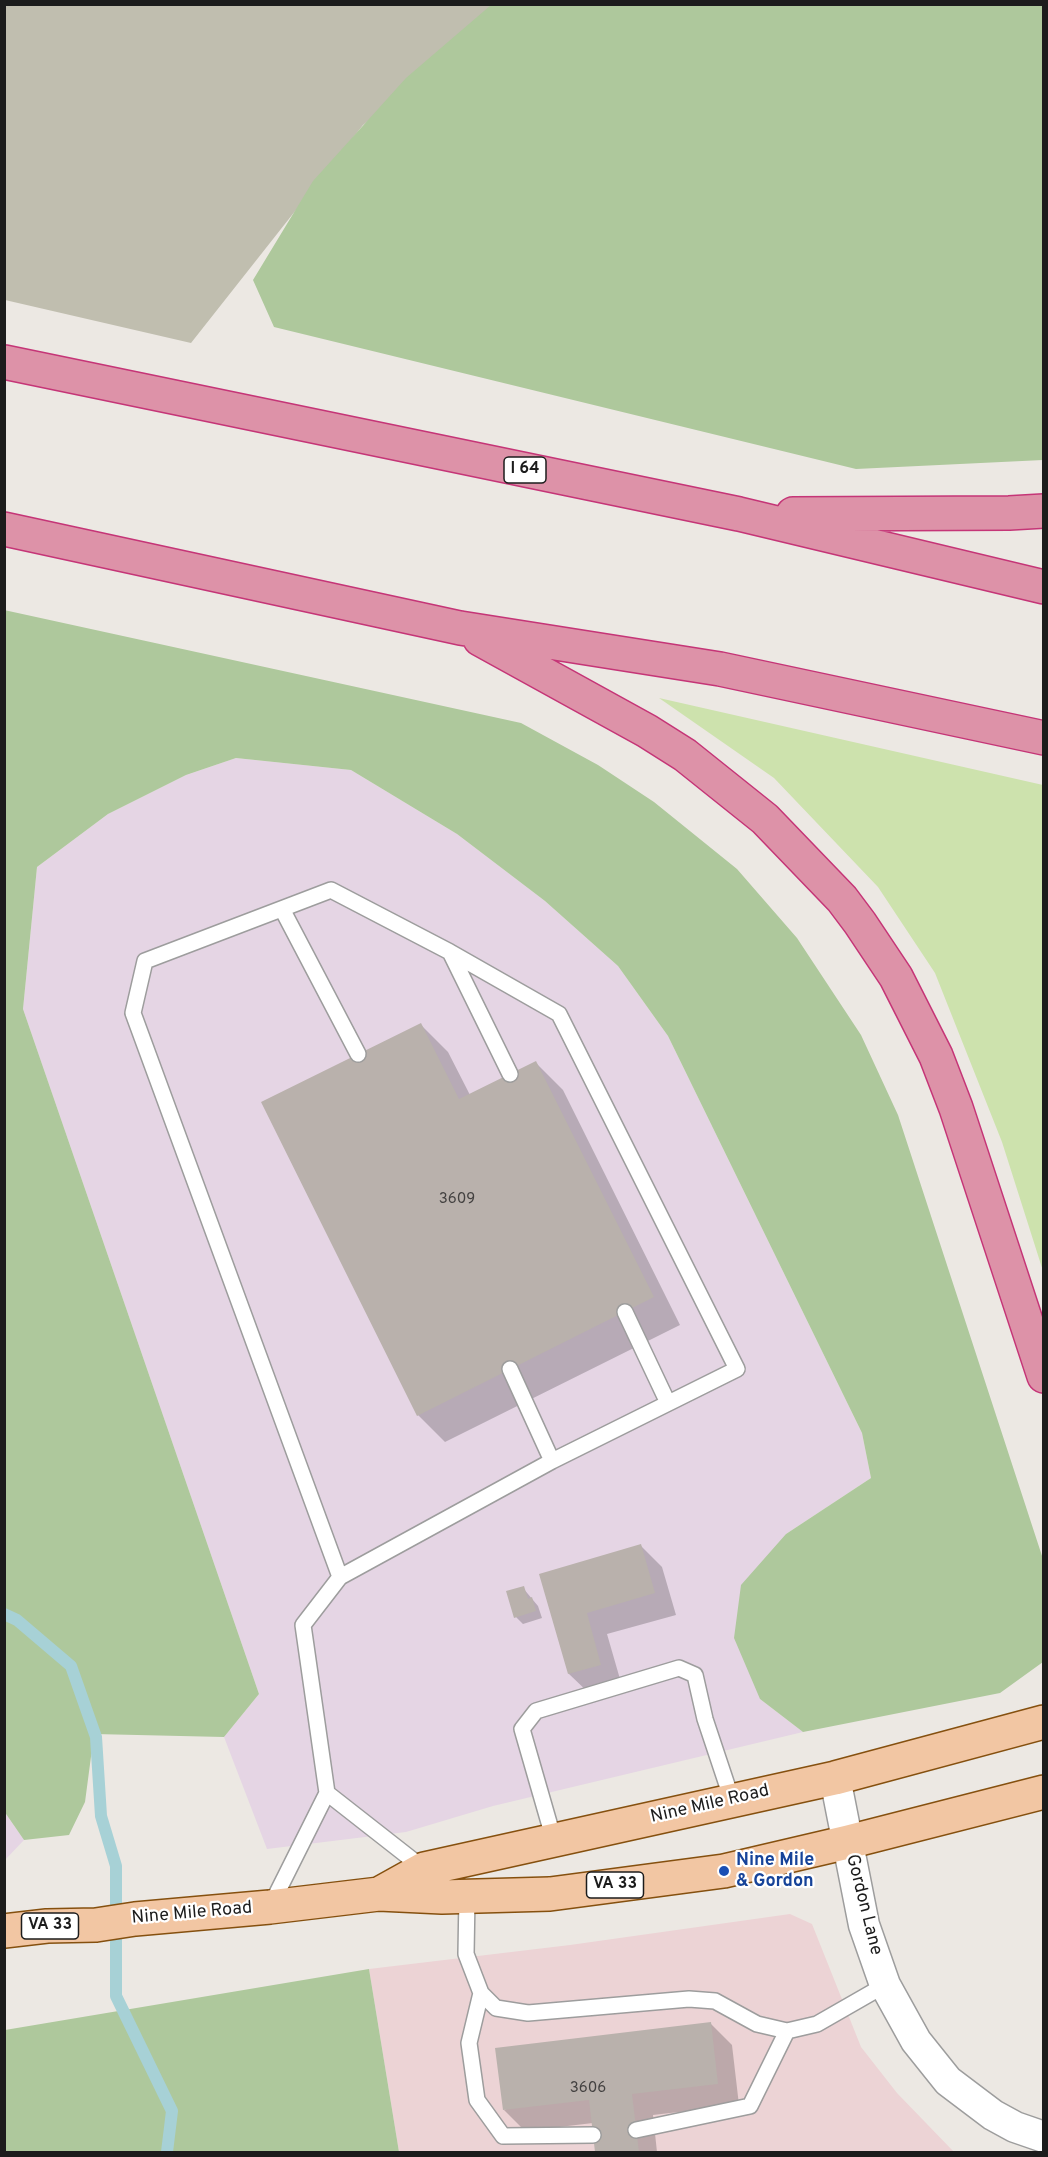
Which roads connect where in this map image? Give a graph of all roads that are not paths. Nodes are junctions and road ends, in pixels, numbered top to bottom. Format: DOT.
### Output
graph roads {
  1 [pos="4,362"];
  2 [pos="1044,511"];
  3 [pos="739,514"];
  4 [pos="4,529"];
  5 [pos="1044,587"];
  6 [pos="460,628"];
  7 [pos="1044,738"];
  8 [pos="282,909"];
  9 [pos="450,952"];
  10 [pos="358,1054"];
  11 [pos="510,1074"];
  12 [pos="625,1312"];
  13 [pos="510,1369"];
  14 [pos="1044,1376"];
  15 [pos="668,1403"];
  16 [pos="552,1461"];
  17 [pos="340,1577"];
  18 [pos="1044,1722"];
  19 [pos="835,1778"];
  20 [pos="1044,1792"];
  21 [pos="327,1793"];
  22 [pos="732,1800"];
  23 [pos="554,1840"];
  24 [pos="848,1842"];
  25 [pos="424,1869"];
  26 [pos="379,1894"];
  27 [pos="467,1896"];
  28 [pos="270,1907"];
  29 [pos="4,1931"];
  30 [pos="885,1985"];
  31 [pos="481,1992"];
  32 [pos="787,2031"];
  33 [pos="636,2130"];
  34 [pos="593,2135"];
  35 [pos="1044,2137"];
  1 -- 3 [label="highway, I 64"];
  2 -- 3 [label="highway"];
  3 -- 5 [label="highway, I 64"];
  4 -- 6 [label="highway"];
  6 -- 7 [label="highway"];
  6 -- 14 [label="highway"];
  8 -- 9 [label="lane"];
  8 -- 10 [label="lane"];
  8 -- 17 [label="lane"];
  9 -- 11 [label="lane"];
  9 -- 15 [label="lane"];
  12 -- 15 [label="lane"];
  13 -- 16 [label="lane"];
  15 -- 16 [label="lane"];
  16 -- 17 [label="lane"];
  17 -- 21 [label="lane"];
  18 -- 19 [label="main road, Nine Mile Road / VA 33"];
  19 -- 22 [label="main road, Nine Mile Road / VA 33"];
  19 -- 24 [label="street, Gordon Lane"];
  20 -- 24 [label="main road, Nine Mile Road / VA 33"];
  21 -- 25 [label="lane"];
  21 -- 28 [label="lane"];
  22 -- 23 [label="main road, Nine Mile Road / VA 33"];
  22 -- 23 [label="lane"];
  23 -- 25 [label="main road, Nine Mile Road / VA 33"];
  24 -- 27 [label="main road, Nine Mile Road / VA 33"];
  24 -- 30 [label="street, Gordon Lane"];
  25 -- 26 [label="main road, Nine Mile Road / VA 33"];
  26 -- 27 [label="main road, Nine Mile Road / VA 33"];
  26 -- 28 [label="main road, Nine Mile Road / VA 33"];
  27 -- 31 [label="lane"];
  28 -- 29 [label="main road, Nine Mile Road / VA 33"];
  30 -- 32 [label="lane"];
  30 -- 35 [label="street, Gordon Lane"];
  31 -- 32 [label="lane"];
  31 -- 34 [label="lane"];
  32 -- 33 [label="lane"];
}
